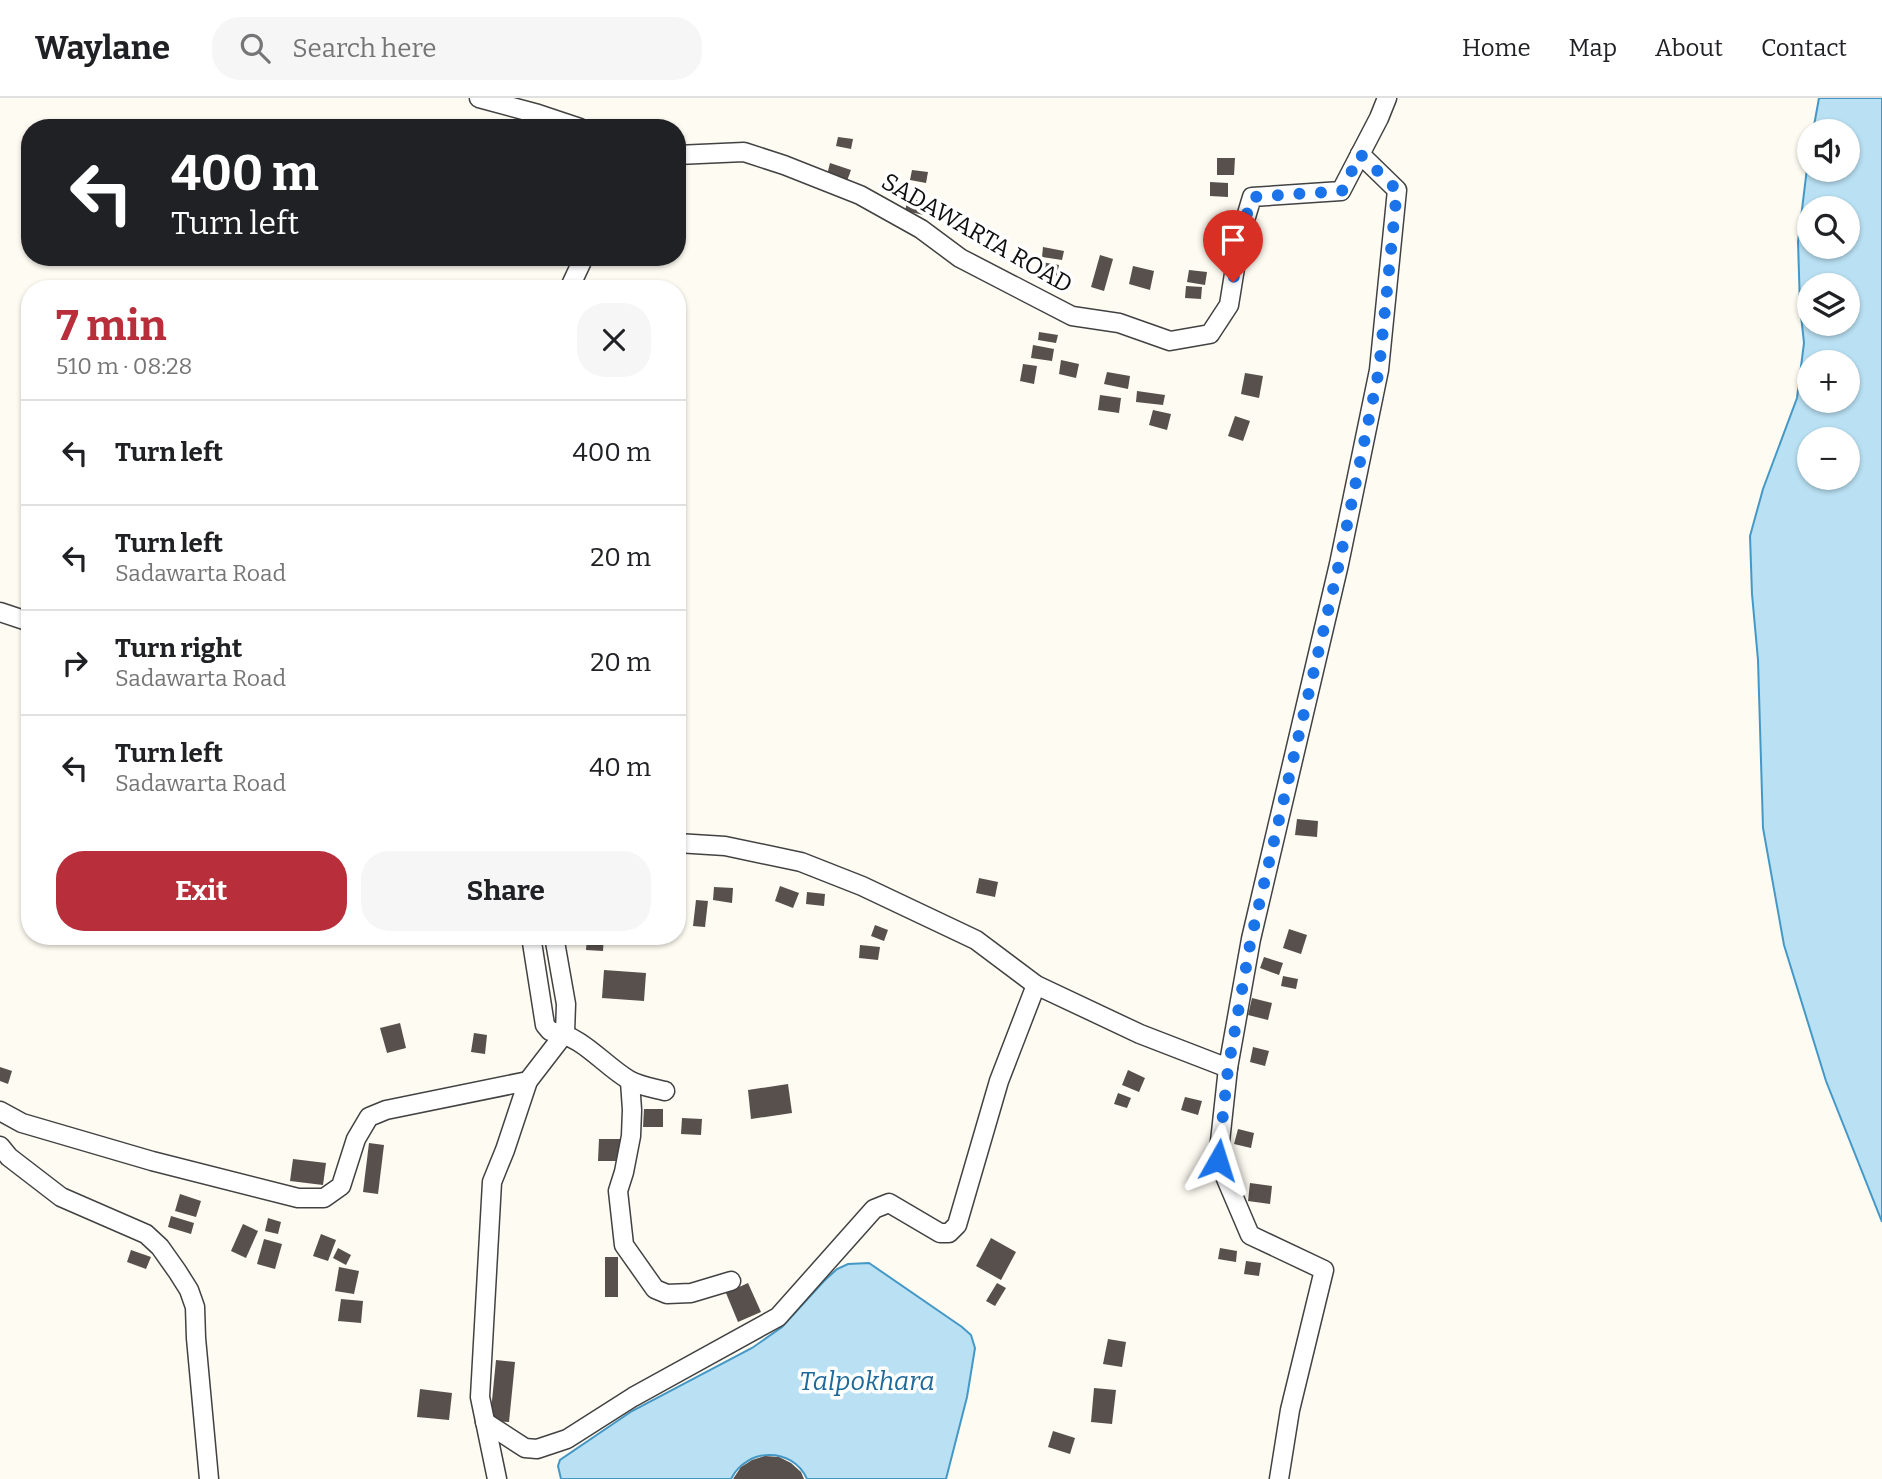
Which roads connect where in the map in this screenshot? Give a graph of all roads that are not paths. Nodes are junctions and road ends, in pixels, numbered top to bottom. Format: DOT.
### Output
graph roads {
  1 [pos="478,98"];
  2 [pos="1387,98"];
  3 [pos="553,119"];
  4 [pos="1360,154"];
  5 [pos="686,155"];
  6 [pos="0,612"];
  7 [pos="21,619"];
  8 [pos="686,844"];
  9 [pos="532,945"];
  10 [pos="556,945"];
  11 [pos="1036,985"];
  12 [pos="565,1033"];
  13 [pos="1228,1069"];
  14 [pos="528,1080"];
  15 [pos="630,1081"];
  16 [pos="665,1091"];
  17 [pos="0,1111"];
  18 [pos="0,1146"];
  19 [pos="732,1281"];
  20 [pos="485,1422"];
  21 [pos="209,1479"];
  22 [pos="497,1479"];
  23 [pos="1279,1479"];
  1 -- 3 [label="street"];
  2 -- 4 [label="street, SADAWARTA ROAD"];
  4 -- 5 [label="street, SADAWARTA ROAD"];
  4 -- 13 [label="street"];
  6 -- 7 [label="street"];
  8 -- 11 [label="street"];
  9 -- 12 [label="street"];
  10 -- 12 [label="street"];
  11 -- 13 [label="street"];
  11 -- 20 [label="street"];
  12 -- 14 [label="street"];
  12 -- 15 [label="street"];
  13 -- 23 [label="street"];
  14 -- 17 [label="street"];
  14 -- 20 [label="street"];
  15 -- 16 [label="street"];
  15 -- 19 [label="street"];
  18 -- 21 [label="street"];
  20 -- 22 [label="street"];
}
